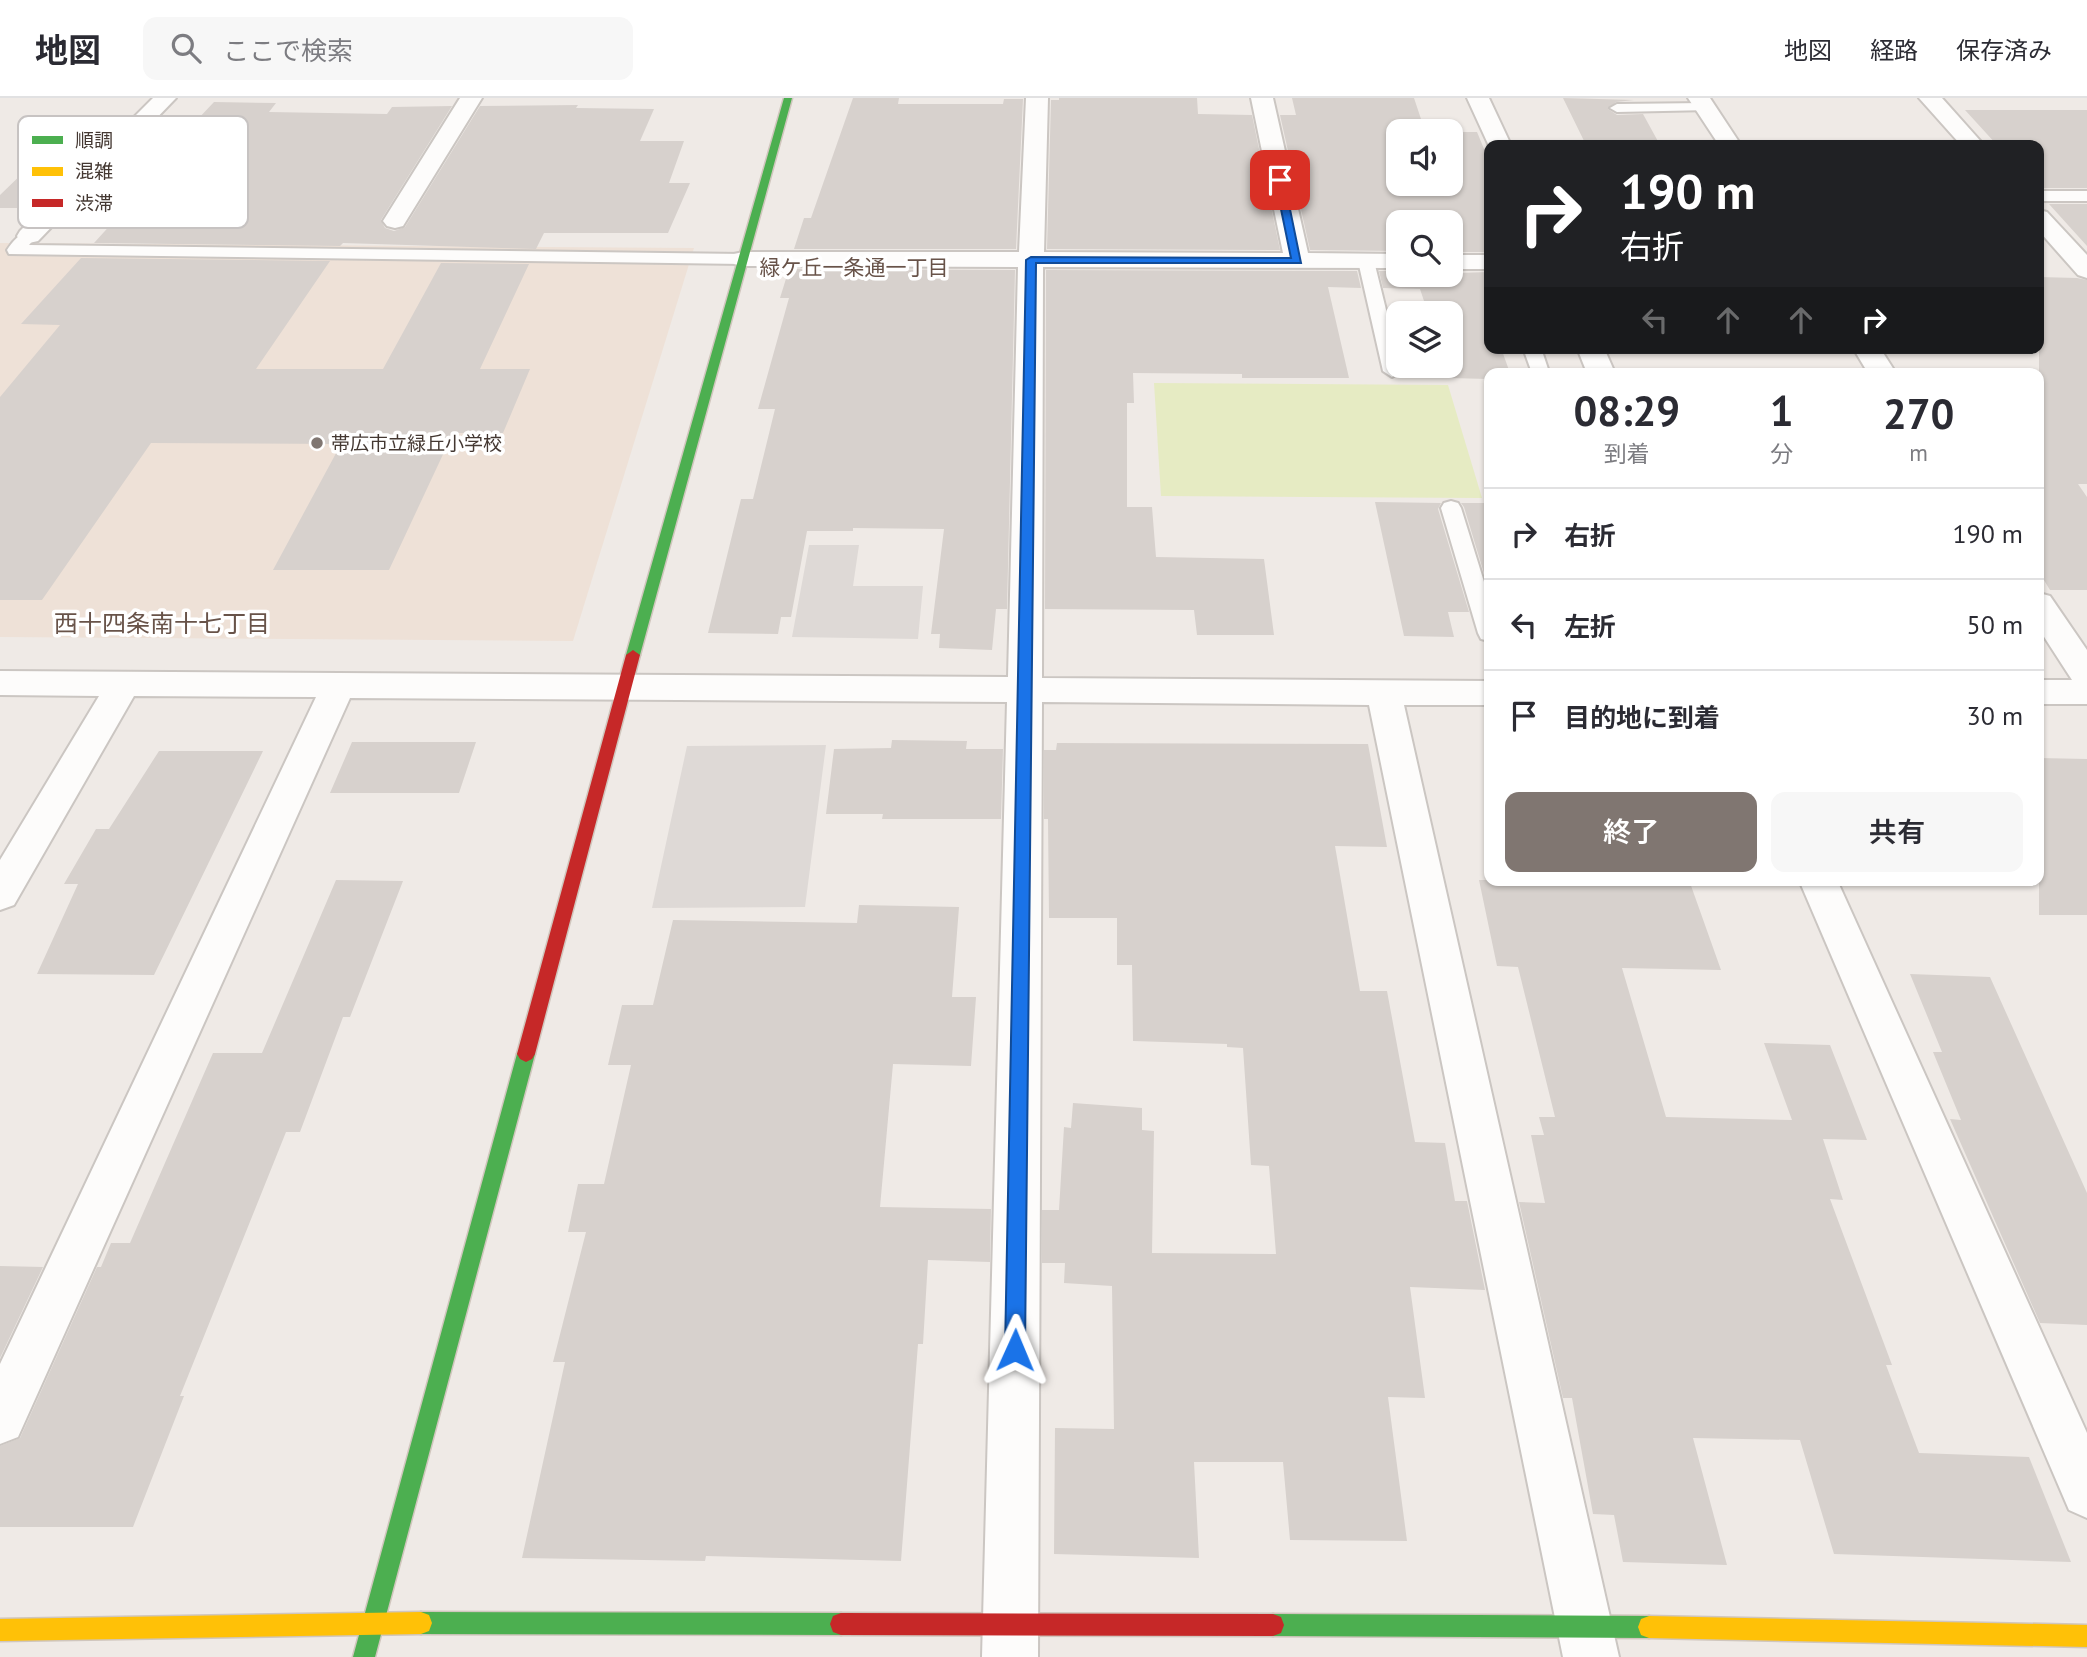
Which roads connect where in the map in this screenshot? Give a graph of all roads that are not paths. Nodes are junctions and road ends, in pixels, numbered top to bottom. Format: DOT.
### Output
graph roads {
  1 [pos="165,98"];
  2 [pos="471,98"];
  3 [pos="788,98"];
  4 [pos="1037,98"];
  5 [pos="1262,98"];
  6 [pos="1478,98"];
  7 [pos="1930,98"];
  8 [pos="1702,103"];
  9 [pos="1616,108"];
  10 [pos="147,116"];
  11 [pos="1498,140"];
  12 [pos="1727,140"];
  13 [pos="1968,140"];
  14 [pos="2044,196"];
  15 [pos="2087,196"];
  16 [pos="395,221"];
  17 [pos="2044,222"];
  18 [pos="37,228"];
  19 [pos="29,236"];
  20 [pos="743,259"];
  21 [pos="1031,260"];
  22 [pos="1297,261"];
  23 [pos="1366,261"];
  24 [pos="1386,261"];
  25 [pos="1463,262"];
  26 [pos="1484,262"];
  27 [pos="2049,264"];
  28 [pos="2085,266"];
  29 [pos="1386,346"];
  30 [pos="1451,508"];
  31 [pos="2044,612"];
  32 [pos="1484,617"];
  33 [pos="2087,676"];
  34 [pos="0,683"];
  35 [pos="124,684"];
  36 [pos="339,684"];
  37 [pos="626,687"];
  38 [pos="1026,688"];
  39 [pos="1384,692"];
  40 [pos="1484,692"];
  41 [pos="2044,692"];
  42 [pos="2087,692"];
  43 [pos="1821,886"];
  44 [pos="0,894"];
  45 [pos="0,1419"];
  46 [pos="2087,1492"];
  47 [pos="374,1623"];
  48 [pos="0,1630"];
  49 [pos="2087,1636"];
  50 [pos="1011,1642"];
  51 [pos="1587,1642"];
  52 [pos="364,1657"];
  1 -- 10 [label="street"];
  2 -- 16 [label="street"];
  3 -- 20 [label="street"];
  4 -- 21 [label="street"];
  5 -- 22 [label="street"];
  6 -- 11 [label="street"];
  7 -- 13 [label="street"];
  8 -- 9 [label="lane"];
  8 -- 12 [label="street"];
  14 -- 15 [label="lane"];
  17 -- 28 [label="street"];
  18 -- 19 [label="street"];
  19 -- 20 [label="lane"];
  20 -- 21 [label="street"];
  20 -- 37 [label="street"];
  21 -- 22 [label="street"];
  21 -- 38 [label="street"];
  22 -- 23 [label="street"];
  23 -- 24 [label="street"];
  23 -- 29 [label="lane"];
  25 -- 26 [label="street"];
  27 -- 28 [label="street"];
  30 -- 32 [label="lane"];
  31 -- 33 [label="street"];
  34 -- 35 [label="street"];
  35 -- 36 [label="street"];
  35 -- 44 [label="street"];
  36 -- 37 [label="street"];
  36 -- 45 [label="street"];
  37 -- 38 [label="street"];
  37 -- 47 [label="street"];
  38 -- 39 [label="street"];
  38 -- 50 [label="street"];
  39 -- 40 [label="street"];
  39 -- 51 [label="street"];
  41 -- 42 [label="street"];
  43 -- 46 [label="street"];
  47 -- 48 [label="street"];
  47 -- 50 [label="street"];
  47 -- 52 [label="street"];
  49 -- 51 [label="street"];
  50 -- 51 [label="street"];
}
